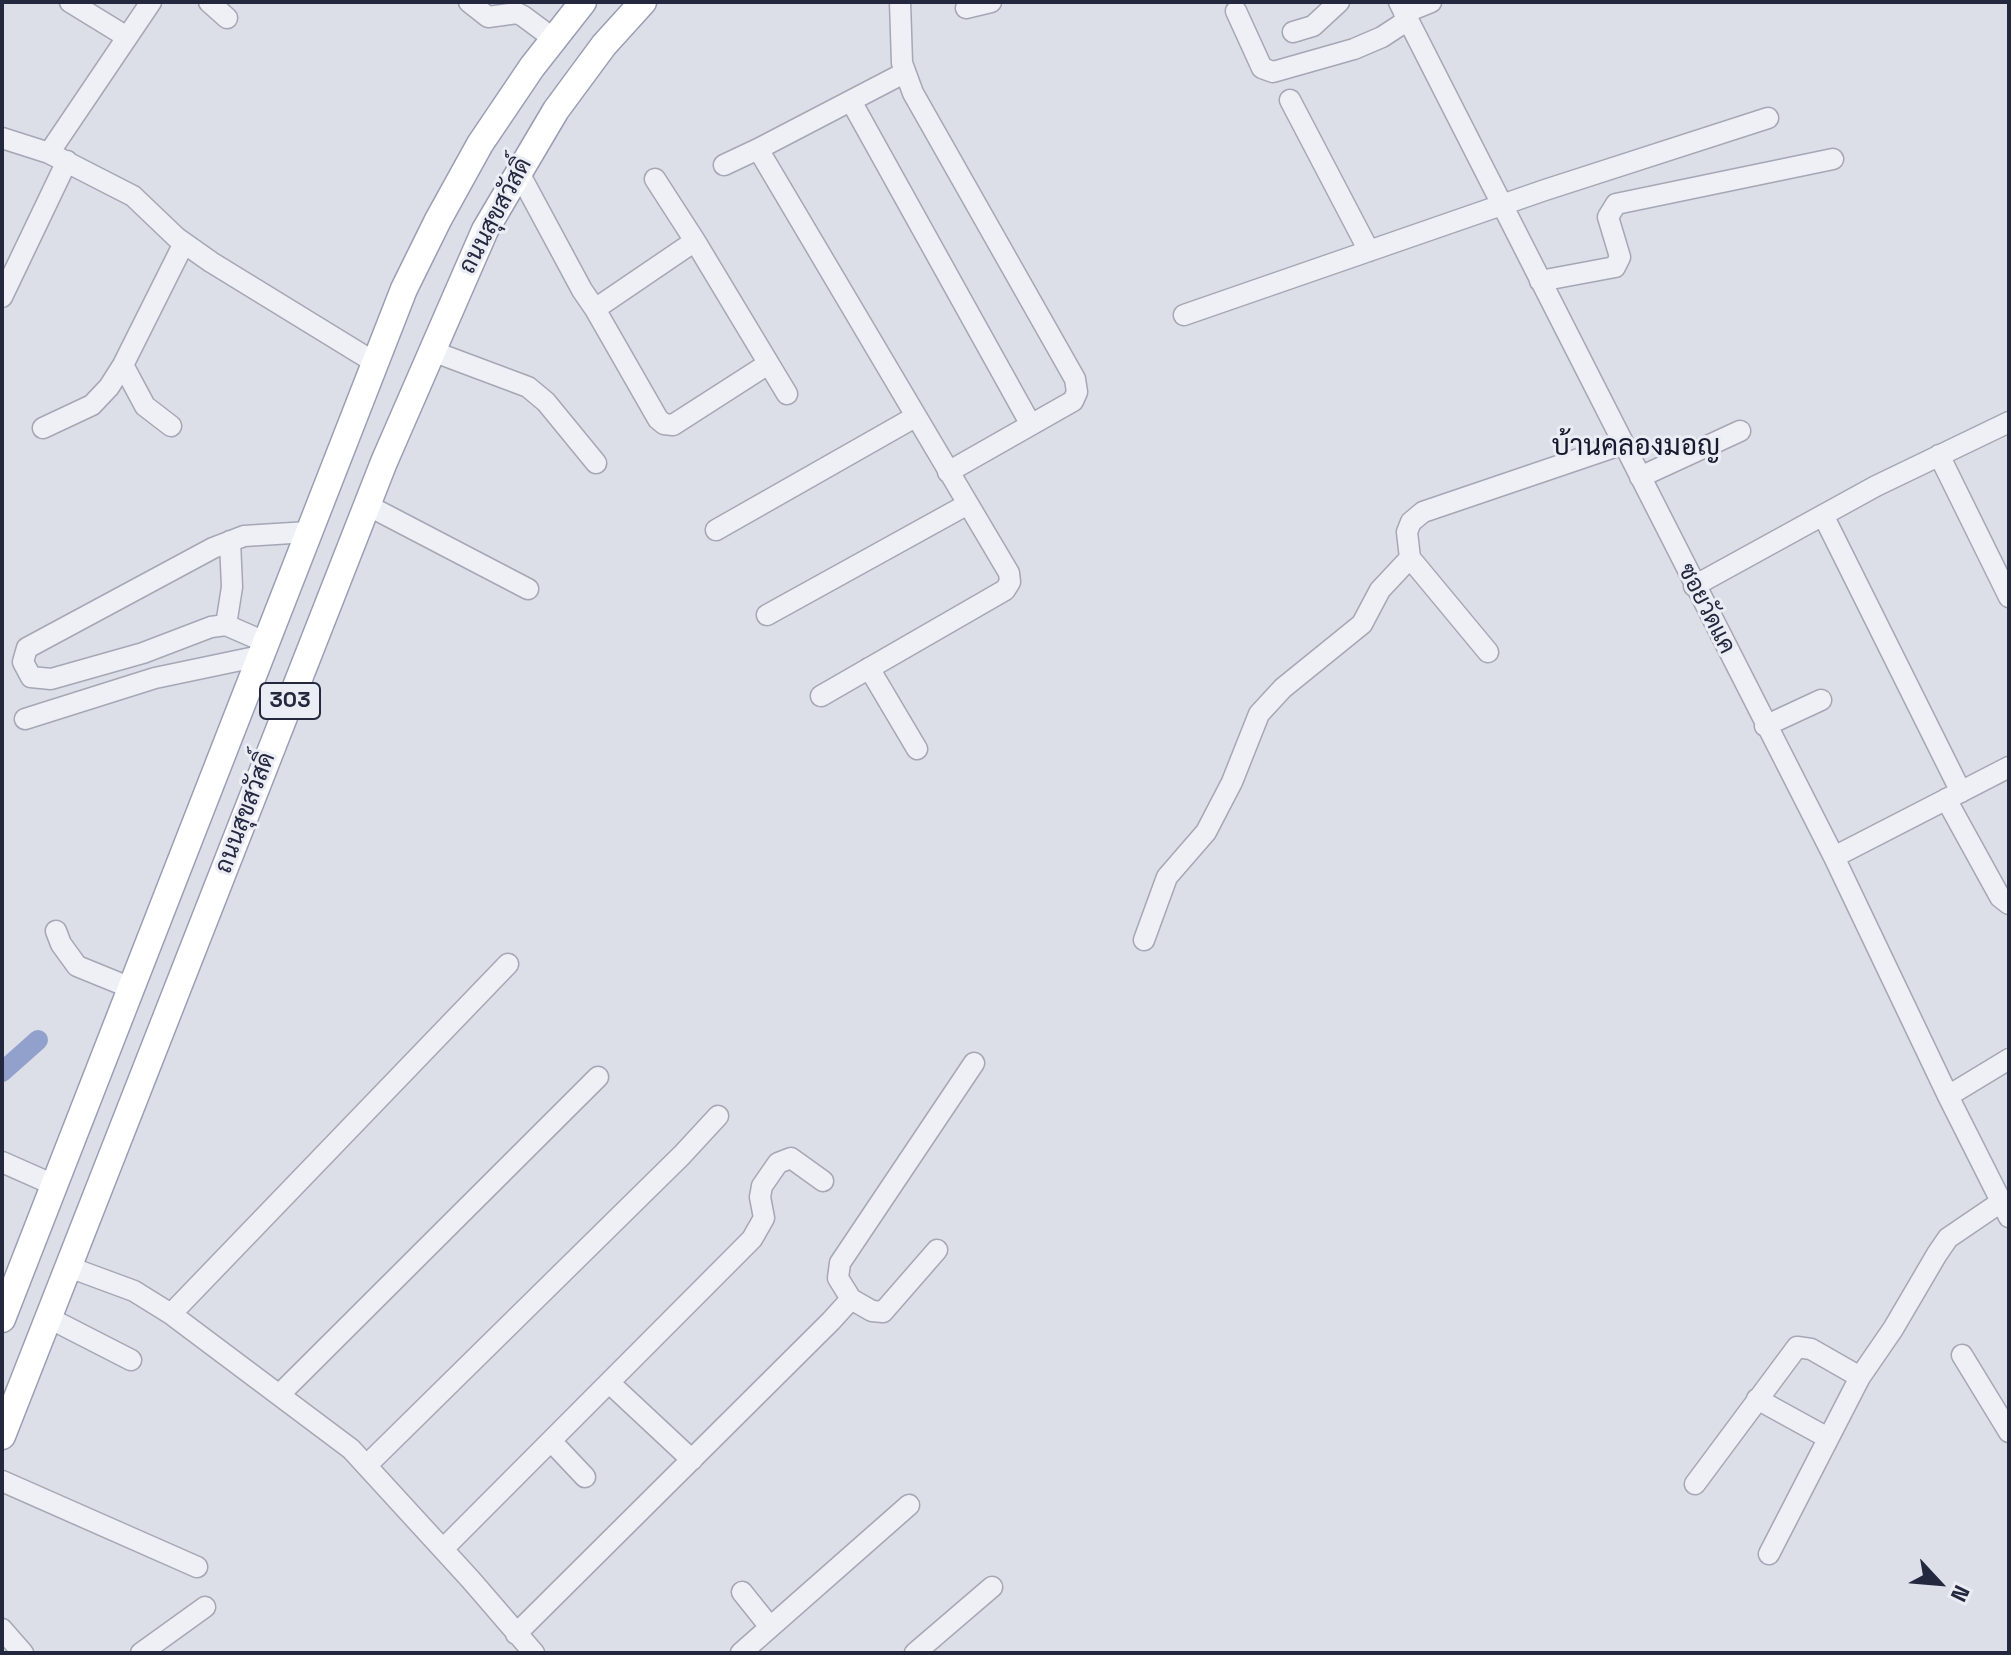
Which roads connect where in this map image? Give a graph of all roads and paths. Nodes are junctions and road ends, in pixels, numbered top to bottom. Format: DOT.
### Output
graph roads {
  1 [pos="70,2"];
  2 [pos="151,2"];
  3 [pos="209,2"];
  4 [pos="469,2"];
  5 [pos="583,2"];
  6 [pos="643,2"];
  7 [pos="900,2"];
  8 [pos="991,2"];
  9 [pos="1339,2"];
  10 [pos="1431,2"];
  11 [pos="966,8"];
  12 [pos="1236,11"];
  13 [pos="1404,12"];
  14 [pos="227,18"];
  15 [pos="1293,32"];
  16 [pos="127,37"];
  17 [pos="554,39"];
  18 [pos="904,73"];
  19 [pos="1290,100"];
  20 [pos="851,101"];
  21 [pos="1768,118"];
  22 [pos="2,138"];
  23 [pos="758,149"];
  24 [pos="58,157"];
  25 [pos="1833,159"];
  26 [pos="724,165"];
  27 [pos="518,171"];
  28 [pos="655,179"];
  29 [pos="1501,206"];
  30 [pos="695,241"];
  31 [pos="184,243"];
  32 [pos="1369,251"];
  33 [pos="1540,281"];
  34 [pos="2,297"];
  35 [pos="595,309"];
  36 [pos="1184,315"];
  37 [pos="432,351"];
  38 [pos="374,362"];
  39 [pos="768,364"];
  40 [pos="123,365"];
  41 [pos="787,394"];
  42 [pos="915,417"];
  43 [pos="2009,422"];
  44 [pos="1031,425"];
  45 [pos="171,426"];
  46 [pos="43,428"];
  47 [pos="1740,431"];
  48 [pos="1623,444"];
  49 [pos="1939,455"];
  50 [pos="596,463"];
  51 [pos="948,472"];
  52 [pos="1640,477"];
  53 [pos="968,504"];
  54 [pos="367,505"];
  55 [pos="1823,515"];
  56 [pos="716,530"];
  57 [pos="308,532"];
  58 [pos="230,541"];
  59 [pos="1410,558"];
  60 [pos="1694,586"];
  61 [pos="528,589"];
  62 [pos="2009,597"];
  63 [pos="767,615"];
  64 [pos="226,625"];
  65 [pos="262,649"];
  66 [pos="1488,652"];
  67 [pos="869,668"];
  68 [pos="821,696"];
  69 [pos="1821,700"];
  70 [pos="25,719"];
  71 [pos="1765,726"];
  72 [pos="917,749"];
  73 [pos="2009,767"];
  74 [pos="1954,796"];
  75 [pos="1834,857"];
  76 [pos="2009,904"];
  77 [pos="56,931"];
  78 [pos="1144,940"];
  79 [pos="508,964"];
  80 [pos="131,988"];
  81 [pos="2009,1059"];
  82 [pos="974,1063"];
  83 [pos="598,1077"];
  84 [pos="1948,1096"];
  85 [pos="718,1116"];
  86 [pos="2,1162"];
  87 [pos="823,1181"];
  88 [pos="54,1185"];
  89 [pos="2006,1208"];
  90 [pos="937,1250"];
  91 [pos="11,1267"];
  92 [pos="69,1267"];
  93 [pos="851,1299"];
  94 [pos="171,1314"];
  95 [pos="49,1318"];
  96 [pos="2,1319"];
  97 [pos="1962,1355"];
  98 [pos="131,1360"];
  99 [pos="1860,1377"];
  100 [pos="617,1390"];
  101 [pos="280,1394"];
  102 [pos="1757,1399"];
  103 [pos="2009,1432"];
  104 [pos="2,1436"];
  105 [pos="1828,1438"];
  106 [pos="551,1441"];
  107 [pos="692,1460"];
  108 [pos="367,1465"];
  109 [pos="585,1477"];
  110 [pos="2,1481"];
  111 [pos="1695,1484"];
  112 [pos="909,1505"];
  113 [pos="443,1549"];
  114 [pos="1769,1554"];
  115 [pos="197,1567"];
  116 [pos="992,1587"];
  117 [pos="742,1592"];
  118 [pos="205,1607"];
  119 [pos="770,1627"];
  120 [pos="2,1629"];
  121 [pos="516,1634"];
  122 [pos="23,1653"];
  123 [pos="141,1653"];
  124 [pos="534,1653"];
  125 [pos="741,1653"];
  126 [pos="915,1653"];
  1 -- 16 [label="street"];
  2 -- 16 [label="street"];
  3 -- 14 [label="street"];
  4 -- 17 [label="street"];
  5 -- 17 [label="main road, ถนนสุขสวัสดิ์ / 303"];
  6 -- 27 [label="main road, ถนนสุขสวัสดิ์ / 303"];
  7 -- 18 [label="street"];
  8 -- 11 [label="street"];
  9 -- 15 [label="street"];
  10 -- 13 [label="street"];
  12 -- 13 [label="street"];
  13 -- 29 [label="street, ซอยวัดแค"];
  16 -- 24 [label="street"];
  17 -- 38 [label="main road, ถนนสุขสวัสดิ์ / 303"];
  18 -- 20 [label="street"];
  18 -- 44 [label="street"];
  19 -- 32 [label="street"];
  20 -- 23 [label="street"];
  20 -- 44 [label="street"];
  21 -- 29 [label="street"];
  22 -- 24 [label="street"];
  23 -- 26 [label="street"];
  23 -- 42 [label="street"];
  24 -- 31 [label="street"];
  24 -- 34 [label="street"];
  25 -- 33 [label="street"];
  27 -- 35 [label="street"];
  27 -- 37 [label="main road, ถนนสุขสวัสดิ์ / 303"];
  28 -- 30 [label="street"];
  29 -- 32 [label="street"];
  29 -- 33 [label="street, ซอยวัดแค"];
  30 -- 35 [label="street"];
  30 -- 39 [label="street"];
  31 -- 38 [label="street"];
  31 -- 40 [label="street"];
  32 -- 36 [label="street"];
  33 -- 48 [label="street, ซอยวัดแค"];
  35 -- 39 [label="street"];
  37 -- 50 [label="street"];
  37 -- 54 [label="main road, ถนนสุขสวัสดิ์ / 303"];
  38 -- 57 [label="main road, ถนนสุขสวัสดิ์ / 303"];
  39 -- 41 [label="street"];
  40 -- 45 [label="street"];
  40 -- 46 [label="street"];
  42 -- 51 [label="street"];
  42 -- 56 [label="street"];
  43 -- 49 [label="street"];
  44 -- 51 [label="street"];
  47 -- 52 [label="street"];
  48 -- 52 [label="street, ซอยวัดแค"];
  48 -- 59 [label="street"];
  49 -- 55 [label="street"];
  49 -- 62 [label="street"];
  51 -- 53 [label="street"];
  52 -- 60 [label="street, ซอยวัดแค"];
  53 -- 63 [label="street"];
  53 -- 67 [label="street"];
  54 -- 61 [label="street"];
  54 -- 92 [label="main road, ถนนสุขสวัสดิ์ / 303"];
  55 -- 60 [label="street"];
  55 -- 74 [label="street"];
  57 -- 58 [label="street"];
  57 -- 65 [label="main road, ถนนสุขสวัสดิ์ / 303"];
  58 -- 64 [label="street"];
  58 -- 64 [label="street"];
  59 -- 66 [label="street"];
  59 -- 78 [label="street"];
  60 -- 71 [label="street, ซอยวัดแค"];
  64 -- 65 [label="street"];
  65 -- 70 [label="street"];
  65 -- 80 [label="main road, ถนนสุขสวัสดิ์ / 303"];
  67 -- 68 [label="street"];
  67 -- 72 [label="street"];
  69 -- 71 [label="street"];
  71 -- 75 [label="street, ซอยวัดแค"];
  73 -- 74 [label="street"];
  74 -- 75 [label="street"];
  74 -- 76 [label="street"];
  75 -- 84 [label="street, ซอยวัดแค"];
  77 -- 80 [label="street"];
  79 -- 94 [label="street"];
  80 -- 88 [label="main road, ถนนสุขสวัสดิ์ / 303"];
  81 -- 84 [label="street"];
  82 -- 93 [label="street"];
  83 -- 101 [label="street"];
  84 -- 89 [label="street, ซอยวัดแค"];
  85 -- 108 [label="street"];
  86 -- 88 [label="street"];
  87 -- 106 [label="street"];
  88 -- 91 [label="main road, ถนนสุขสวัสดิ์ / 303"];
  89 -- 99 [label="street"];
  90 -- 93 [label="street"];
  91 -- 96 [label="main road, ถนนสุขสวัสดิ์ / 303"];
  92 -- 94 [label="street"];
  92 -- 95 [label="main road, ถนนสุขสวัสดิ์ / 303"];
  93 -- 107 [label="street"];
  94 -- 101 [label="street"];
  95 -- 98 [label="street"];
  95 -- 104 [label="main road, ถนนสุขสวัสดิ์ / 303"];
  97 -- 103 [label="street"];
  99 -- 102 [label="street"];
  99 -- 105 [label="street"];
  100 -- 107 [label="street"];
  101 -- 108 [label="street"];
  102 -- 105 [label="street"];
  102 -- 111 [label="street"];
  105 -- 114 [label="street"];
  106 -- 109 [label="street"];
  106 -- 113 [label="street"];
  107 -- 121 [label="street"];
  108 -- 113 [label="street"];
  110 -- 115 [label="street"];
  112 -- 119 [label="street"];
  113 -- 121 [label="street"];
  116 -- 126 [label="street"];
  117 -- 119 [label="street"];
  118 -- 123 [label="street"];
  119 -- 125 [label="street"];
  120 -- 122 [label="street"];
  121 -- 124 [label="street"];
}
